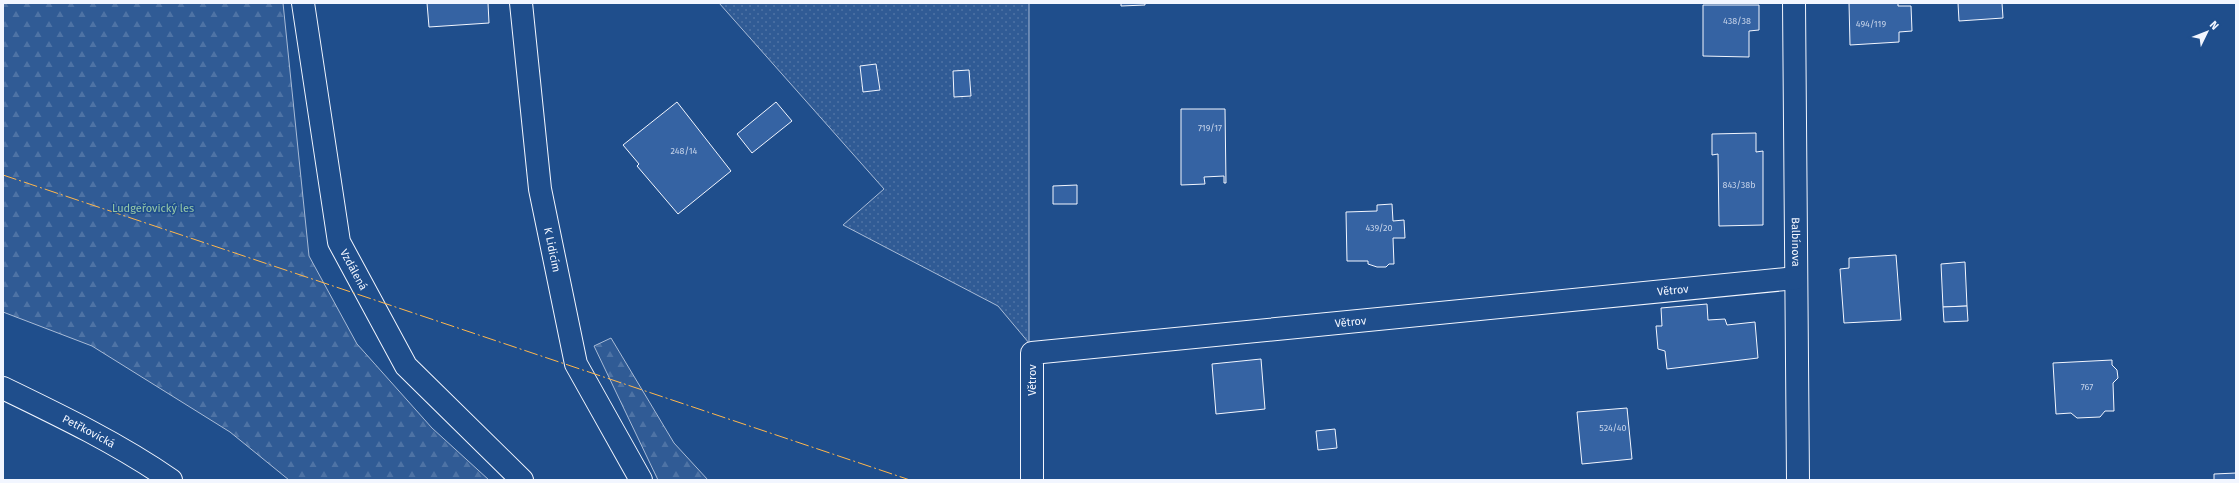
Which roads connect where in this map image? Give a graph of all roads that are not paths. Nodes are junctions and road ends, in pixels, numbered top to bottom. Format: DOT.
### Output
graph roads {
  1 [pos="303,3"];
  2 [pos="521,3"];
  3 [pos="1794,3"];
  4 [pos="1796,278"];
  5 [pos="3,388"];
  6 [pos="172,480"];
  7 [pos="522,480"];
  8 [pos="641,480"];
  9 [pos="1032,480"];
  10 [pos="1798,480"];
  1 -- 7 [label="street, Vzdálená"];
  2 -- 8 [label="street, K Lidicím"];
  3 -- 4 [label="street, Balbínova"];
  4 -- 9 [label="street, Větrov"];
  4 -- 10 [label="street, Balbínova"];
  5 -- 6 [label="street, Petřkovická"];
}
